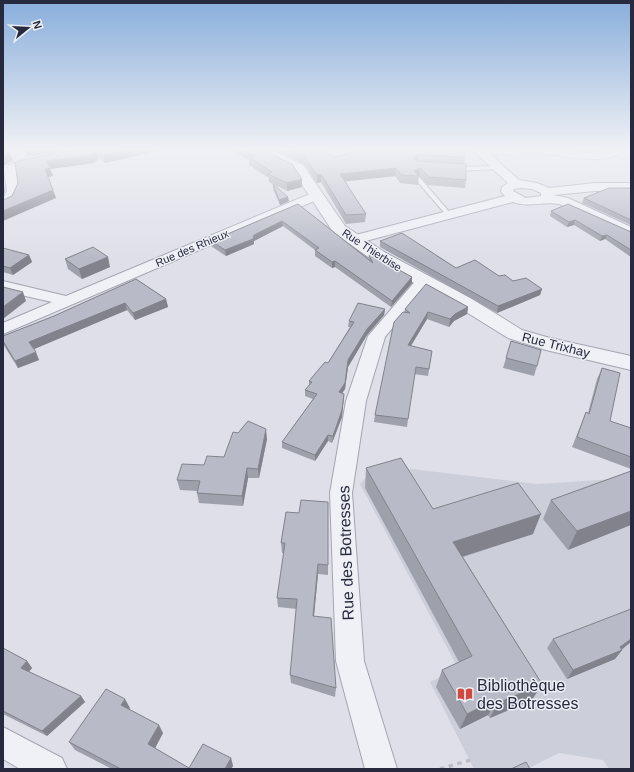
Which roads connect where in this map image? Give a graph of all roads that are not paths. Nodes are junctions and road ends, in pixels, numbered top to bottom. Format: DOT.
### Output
graph roads {
  1 [pos="12,185"];
  2 [pos="310,185"];
  3 [pos="423,185"];
  4 [pos="513,185"];
  5 [pos="532,185"];
  6 [pos="631,187"];
  7 [pos="317,195"];
  8 [pos="547,195"];
  9 [pos="513,198"];
  10 [pos="6,203"];
  11 [pos="450,216"];
  12 [pos="631,232"];
  13 [pos="353,240"];
  14 [pos="423,281"];
  15 [pos="3,286"];
  16 [pos="67,301"];
  17 [pos="3,329"];
  18 [pos="631,363"];
  19 [pos="3,742"];
  20 [pos="51,769"];
  21 [pos="381,769"];
  1 -- 10 [label="street"];
  2 -- 7 [label="street, Rue Thierbise"];
  3 -- 11 [label="lane"];
  4 -- 9 [label="street"];
  5 -- 8 [label="street"];
  6 -- 8 [label="street"];
  7 -- 13 [label="street, Rue Thierbise"];
  7 -- 16 [label="street, Rue des Rhieux"];
  8 -- 9 [label="street"];
  8 -- 12 [label="street"];
  9 -- 11 [label="street"];
  11 -- 13 [label="street"];
  13 -- 14 [label="street, Rue Thierbise"];
  14 -- 18 [label="street, Rue Trixhay"];
  14 -- 21 [label="street, Rue des Botresses"];
  15 -- 16 [label="street"];
  16 -- 17 [label="street, Rue des Rhieux"];
  19 -- 20 [label="street"];
}
